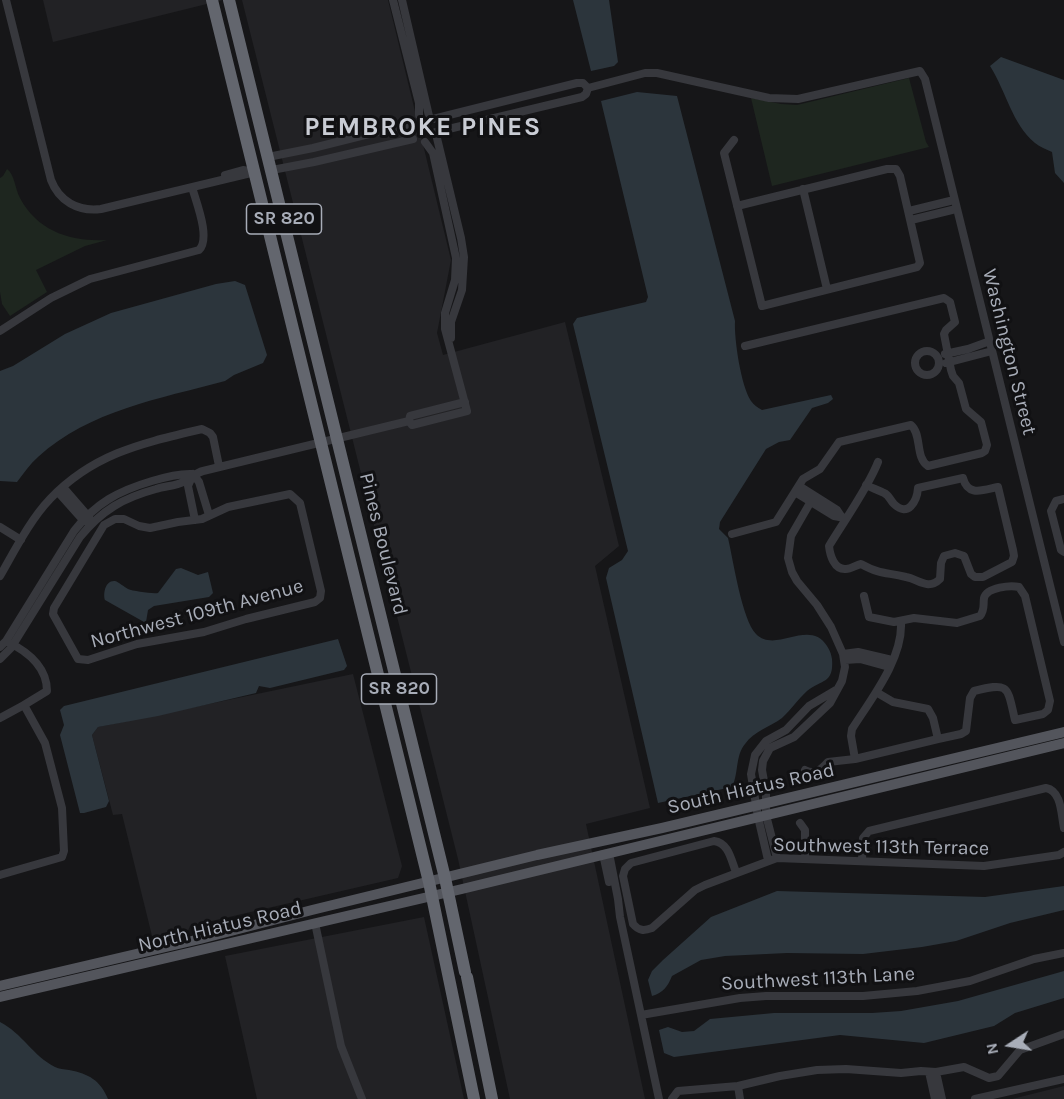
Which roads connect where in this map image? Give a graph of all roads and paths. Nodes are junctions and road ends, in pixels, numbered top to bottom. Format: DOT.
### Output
graph roads {
  1 [pos="6,0"];
  2 [pos="212,0"];
  3 [pos="229,0"];
  4 [pos="393,0"];
  5 [pos="402,0"];
  6 [pos="588,88"];
  7 [pos="418,115"];
  8 [pos="431,118"];
  9 [pos="409,124"];
  10 [pos="436,133"];
  11 [pos="413,139"];
  12 [pos="734,140"];
  13 [pos="425,142"];
  14 [pos="249,146"];
  15 [pos="268,157"];
  16 [pos="272,170"];
  17 [pos="255,172"];
  18 [pos="276,186"];
  19 [pos="192,187"];
  20 [pos="803,189"];
  21 [pos="954,200"];
  22 [pos="737,206"];
  23 [pos="956,209"];
  24 [pos="927,211"];
  25 [pos="910,215"];
  26 [pos="827,290"];
  27 [pos="0,331"];
  28 [pos="990,341"];
  29 [pos="744,346"];
  30 [pos="970,351"];
  31 [pos="992,351"];
  32 [pos="949,356"];
  33 [pos="938,360"];
  34 [pos="466,407"];
  35 [pos="337,439"];
  36 [pos="322,442"];
  37 [pos="878,462"];
  38 [pos="219,466"];
  39 [pos="193,474"];
  40 [pos="866,485"];
  41 [pos="61,489"];
  42 [pos="797,489"];
  43 [pos="813,499"];
  44 [pos="1064,499"];
  45 [pos="209,515"];
  46 [pos="843,517"];
  47 [pos="87,519"];
  48 [pos="195,520"];
  49 [pos="0,527"];
  50 [pos="732,534"];
  51 [pos="21,540"];
  52 [pos="1064,552"];
  53 [pos="0,576"];
  54 [pos="864,596"];
  55 [pos="901,622"];
  56 [pos="1064,642"];
  57 [pos="8,645"];
  58 [pos="844,657"];
  59 [pos="0,659"];
  60 [pos="891,663"];
  61 [pos="876,692"];
  62 [pos="24,705"];
  63 [pos="0,718"];
  64 [pos="1064,732"];
  65 [pos="938,739"];
  66 [pos="1064,743"];
  67 [pos="855,759"];
  68 [pos="805,770"];
  69 [pos="762,810"];
  70 [pos="800,823"];
  71 [pos="662,828"];
  72 [pos="1064,828"];
  73 [pos="606,840"];
  74 [pos="1064,852"];
  75 [pos="606,854"];
  76 [pos="772,859"];
  77 [pos="805,859"];
  78 [pos="862,861"];
  79 [pos="556,866"];
  80 [pos="736,873"];
  81 [pos="0,875"];
  82 [pos="445,878"];
  83 [pos="429,882"];
  84 [pos="449,892"];
  85 [pos="432,896"];
  86 [pos="315,923"];
  87 [pos="1064,953"];
  88 [pos="0,986"];
  89 [pos="0,997"];
  90 [pos="641,1015"];
  91 [pos="1064,1034"];
  92 [pos="933,1072"];
  93 [pos="1064,1079"];
  94 [pos="738,1086"];
  95 [pos="672,1098"];
  96 [pos="362,1099"];
  97 [pos="474,1099"];
  98 [pos="492,1099"];
  99 [pos="659,1099"];
  100 [pos="740,1099"];
  101 [pos="935,1099"];
  102 [pos="942,1099"];
  103 [pos="975,1099"];
  1 -- 19 [label="street"];
  2 -- 14 [label="highway, Pines Boulevard / SR 820"];
  3 -- 15 [label="highway, Pines Boulevard / SR 820"];
  4 -- 7 [label="street"];
  5 -- 8 [label="street"];
  6 -- 8 [label="street"];
  6 -- 10 [label="street"];
  6 -- 21 [label="street, Washington Street"];
  7 -- 8 [label="street"];
  7 -- 9 [label="street"];
  8 -- 10 [label="street"];
  9 -- 11 [label="street"];
  9 -- 15 [label="street"];
  10 -- 13 [label="street"];
  10 -- 34 [label="street"];
  11 -- 13 [label="street"];
  11 -- 16 [label="street"];
  12 -- 22 [label="street"];
  13 -- 34 [label="street"];
  14 -- 16 [label="highway"];
  14 -- 17 [label="highway, Pines Boulevard / SR 820"];
  15 -- 16 [label="highway, Pines Boulevard / SR 820"];
  16 -- 18 [label="highway, Pines Boulevard / SR 820"];
  17 -- 18 [label="highway"];
  17 -- 19 [label="street"];
  17 -- 36 [label="highway, Pines Boulevard / SR 820"];
  18 -- 35 [label="highway, Pines Boulevard / SR 820"];
  19 -- 27 [label="street"];
  20 -- 22 [label="street"];
  20 -- 25 [label="street"];
  20 -- 26 [label="street"];
  21 -- 23 [label="street, Washington Street"];
  21 -- 24 [label="street"];
  22 -- 26 [label="street"];
  23 -- 24 [label="street"];
  23 -- 28 [label="street, Washington Street"];
  24 -- 25 [label="street"];
  25 -- 26 [label="street"];
  28 -- 30 [label="street"];
  28 -- 31 [label="street, Washington Street"];
  29 -- 32 [label="street"];
  30 -- 31 [label="street"];
  30 -- 32 [label="street"];
  31 -- 56 [label="street, Washington Street"];
  32 -- 33 [label="street"];
  32 -- 42 [label="street"];
  34 -- 35 [label="street"];
  35 -- 36 [label="street"];
  35 -- 82 [label="highway, Pines Boulevard / SR 820"];
  36 -- 38 [label="street"];
  36 -- 83 [label="highway, Pines Boulevard / SR 820"];
  37 -- 40 [label="street"];
  38 -- 39 [label="street"];
  38 -- 41 [label="street"];
  39 -- 45 [label="street"];
  39 -- 47 [label="street"];
  39 -- 48 [label="street"];
  40 -- 46 [label="street"];
  40 -- 46 [label="street"];
  41 -- 47 [label="street"];
  41 -- 51 [label="street"];
  42 -- 43 [label="street"];
  42 -- 50 [label="street"];
  43 -- 46 [label="street"];
  43 -- 58 [label="street"];
  44 -- 52 [label="street"];
  45 -- 48 [label="street"];
  45 -- 48 [label="street, Northwest 109th Avenue"];
  47 -- 57 [label="street"];
  49 -- 51 [label="street"];
  51 -- 53 [label="street"];
  54 -- 55 [label="street"];
  55 -- 60 [label="street"];
  55 -- 65 [label="street"];
  57 -- 59 [label="street"];
  57 -- 62 [label="street"];
  58 -- 60 [label="street"];
  58 -- 69 [label="street"];
  60 -- 61 [label="street"];
  61 -- 65 [label="street"];
  61 -- 67 [label="street"];
  62 -- 63 [label="street"];
  62 -- 81 [label="street"];
  64 -- 69 [label="main road, South Hiatus Road"];
  65 -- 67 [label="street"];
  66 -- 69 [label="main road, South Hiatus Road"];
  67 -- 68 [label="street"];
  69 -- 71 [label="main road, South Hiatus Road"];
  69 -- 75 [label="main road, South Hiatus Road"];
  69 -- 76 [label="street"];
  70 -- 77 [label="street"];
  71 -- 73 [label="main road, South Hiatus Road"];
  71 -- 75 [label="main road"];
  72 -- 78 [label="street"];
  73 -- 79 [label="main road"];
  73 -- 82 [label="main road, South Hiatus Road"];
  74 -- 78 [label="street, Southwest 113th Terrace"];
  75 -- 79 [label="main road, South Hiatus Road"];
  75 -- 90 [label="street"];
  76 -- 77 [label="street, Southwest 113th Terrace"];
  76 -- 80 [label="street, Southwest 113th Terrace"];
  77 -- 78 [label="street, Southwest 113th Terrace"];
  79 -- 84 [label="main road, South Hiatus Road"];
  80 -- 80 [label="street, Southwest 113th Terrace"];
  82 -- 83 [label="main road, North Hiatus Road"];
  82 -- 84 [label="highway, Pines Boulevard / SR 820"];
  83 -- 85 [label="highway, Pines Boulevard / SR 820"];
  83 -- 88 [label="main road, North Hiatus Road"];
  84 -- 85 [label="main road, North Hiatus Road"];
  84 -- 98 [label="highway, Pines Boulevard / SR 820"];
  85 -- 86 [label="main road, North Hiatus Road"];
  85 -- 97 [label="highway, Pines Boulevard / SR 820"];
  86 -- 89 [label="main road, North Hiatus Road"];
  86 -- 96 [label="street"];
  87 -- 90 [label="street, Southwest 113th Lane"];
  90 -- 99 [label="street"];
  91 -- 92 [label="street"];
  92 -- 94 [label="street"];
  92 -- 101 [label="street"];
  92 -- 102 [label="street"];
  93 -- 103 [label="street"];
  94 -- 95 [label="street"];
  94 -- 100 [label="street"];
}
